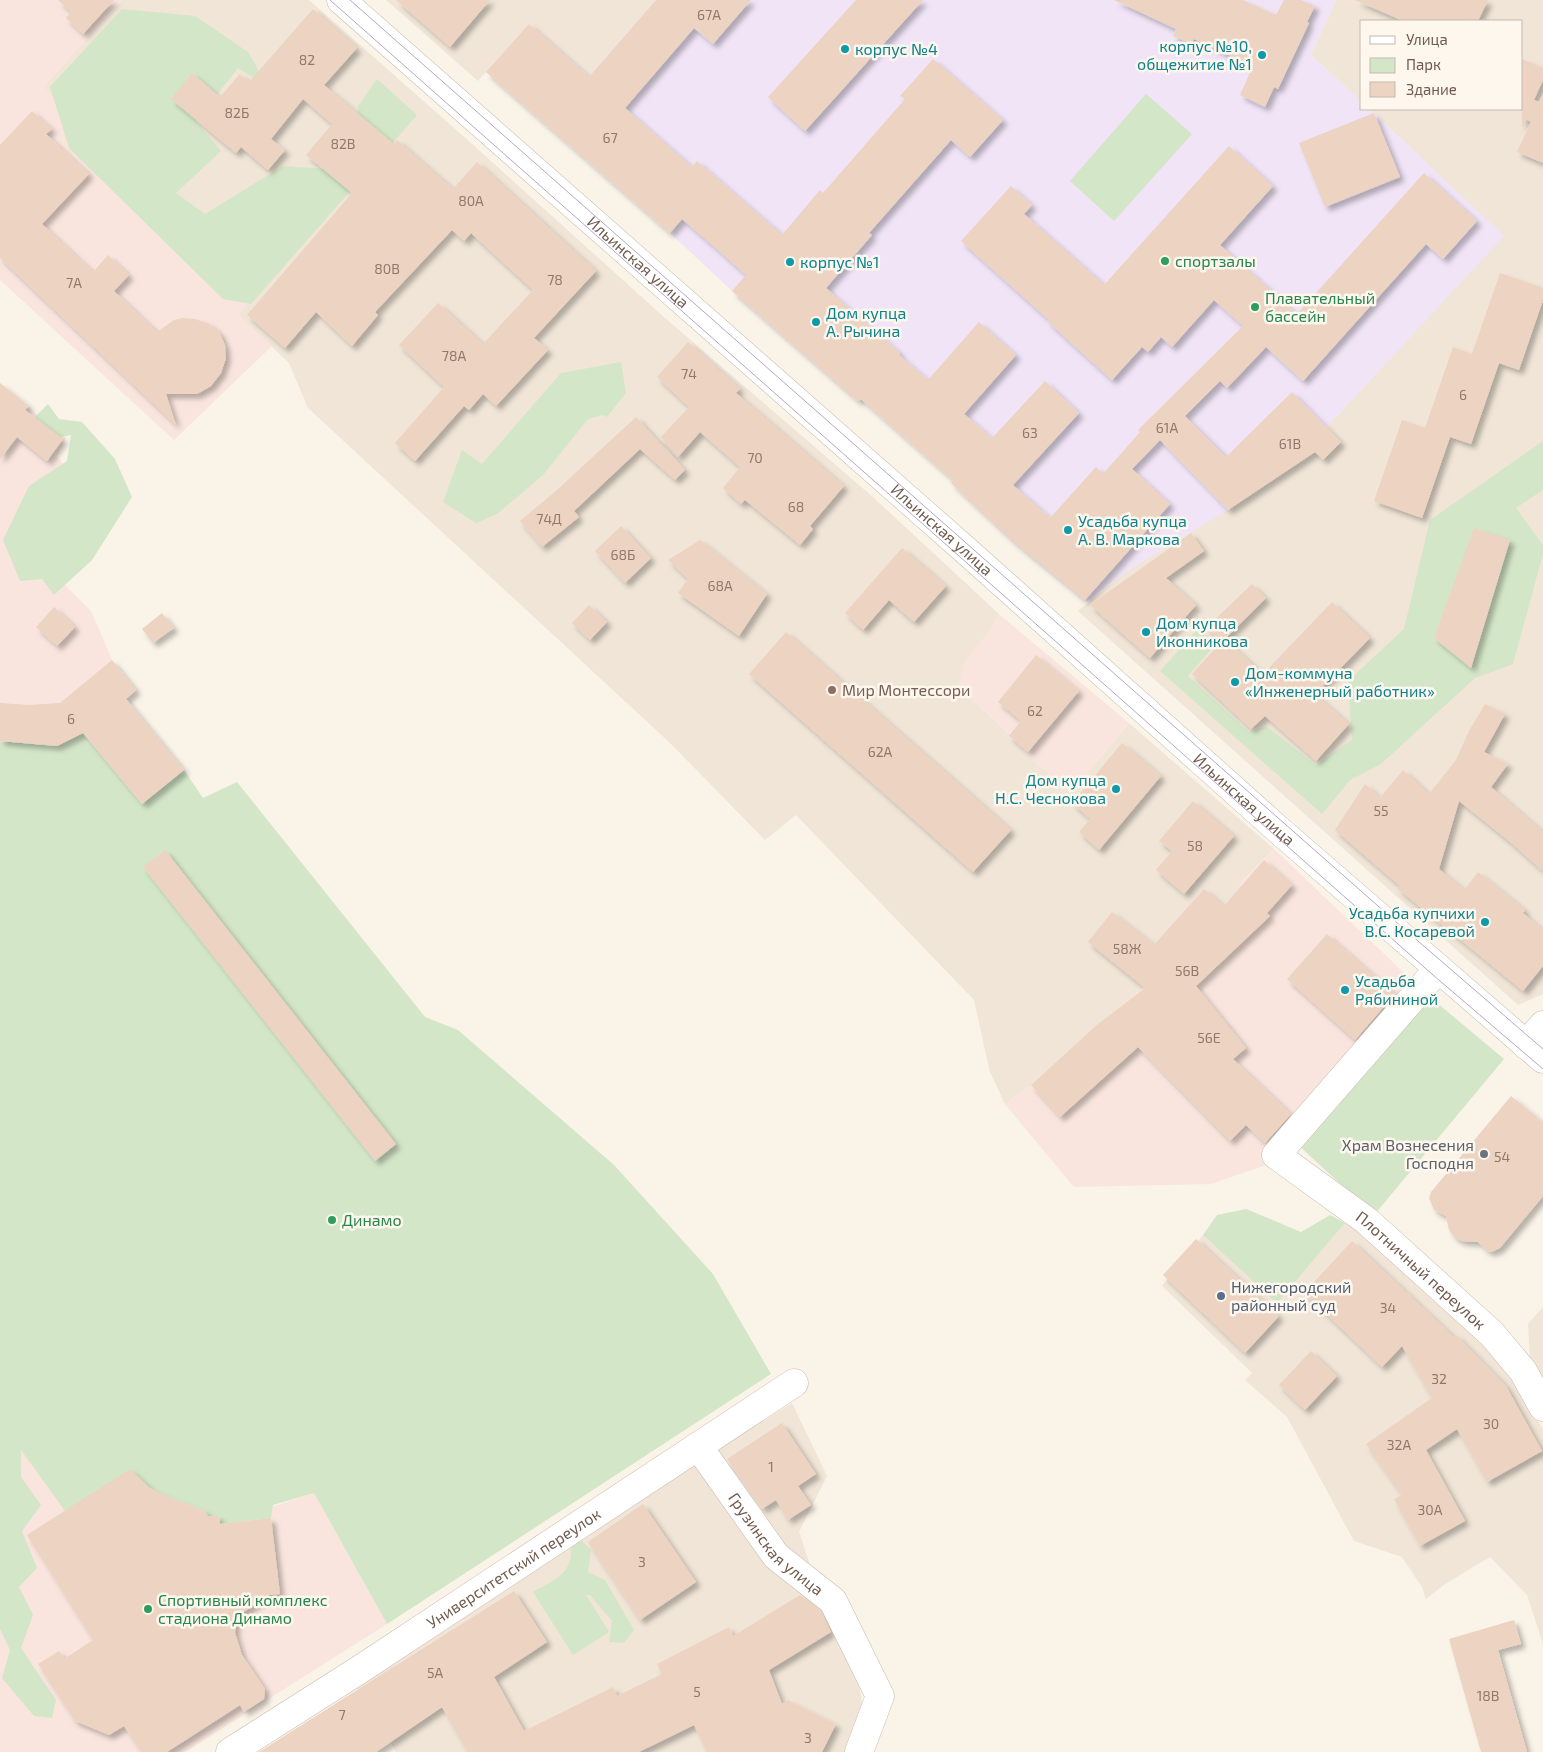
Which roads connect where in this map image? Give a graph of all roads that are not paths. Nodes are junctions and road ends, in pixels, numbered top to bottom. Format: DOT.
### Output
graph roads {
  1 [pos="341,0"];
  2 [pos="1438,969"];
  3 [pos="1537,1043"];
  4 [pos="794,1383"];
  5 [pos="1543,1408"];
  6 [pos="698,1446"];
  7 [pos="230,1752"];
  8 [pos="859,1752"];
  1 -- 2 [label="street, Ильинская улица"];
  2 -- 3 [label="street, Ильинская улица"];
  2 -- 5 [label="street, Плотничный переулок"];
  4 -- 6 [label="street, Университетский переулок"];
  6 -- 7 [label="street, Университетский переулок"];
  6 -- 8 [label="street, Грузинская улица"];
}
